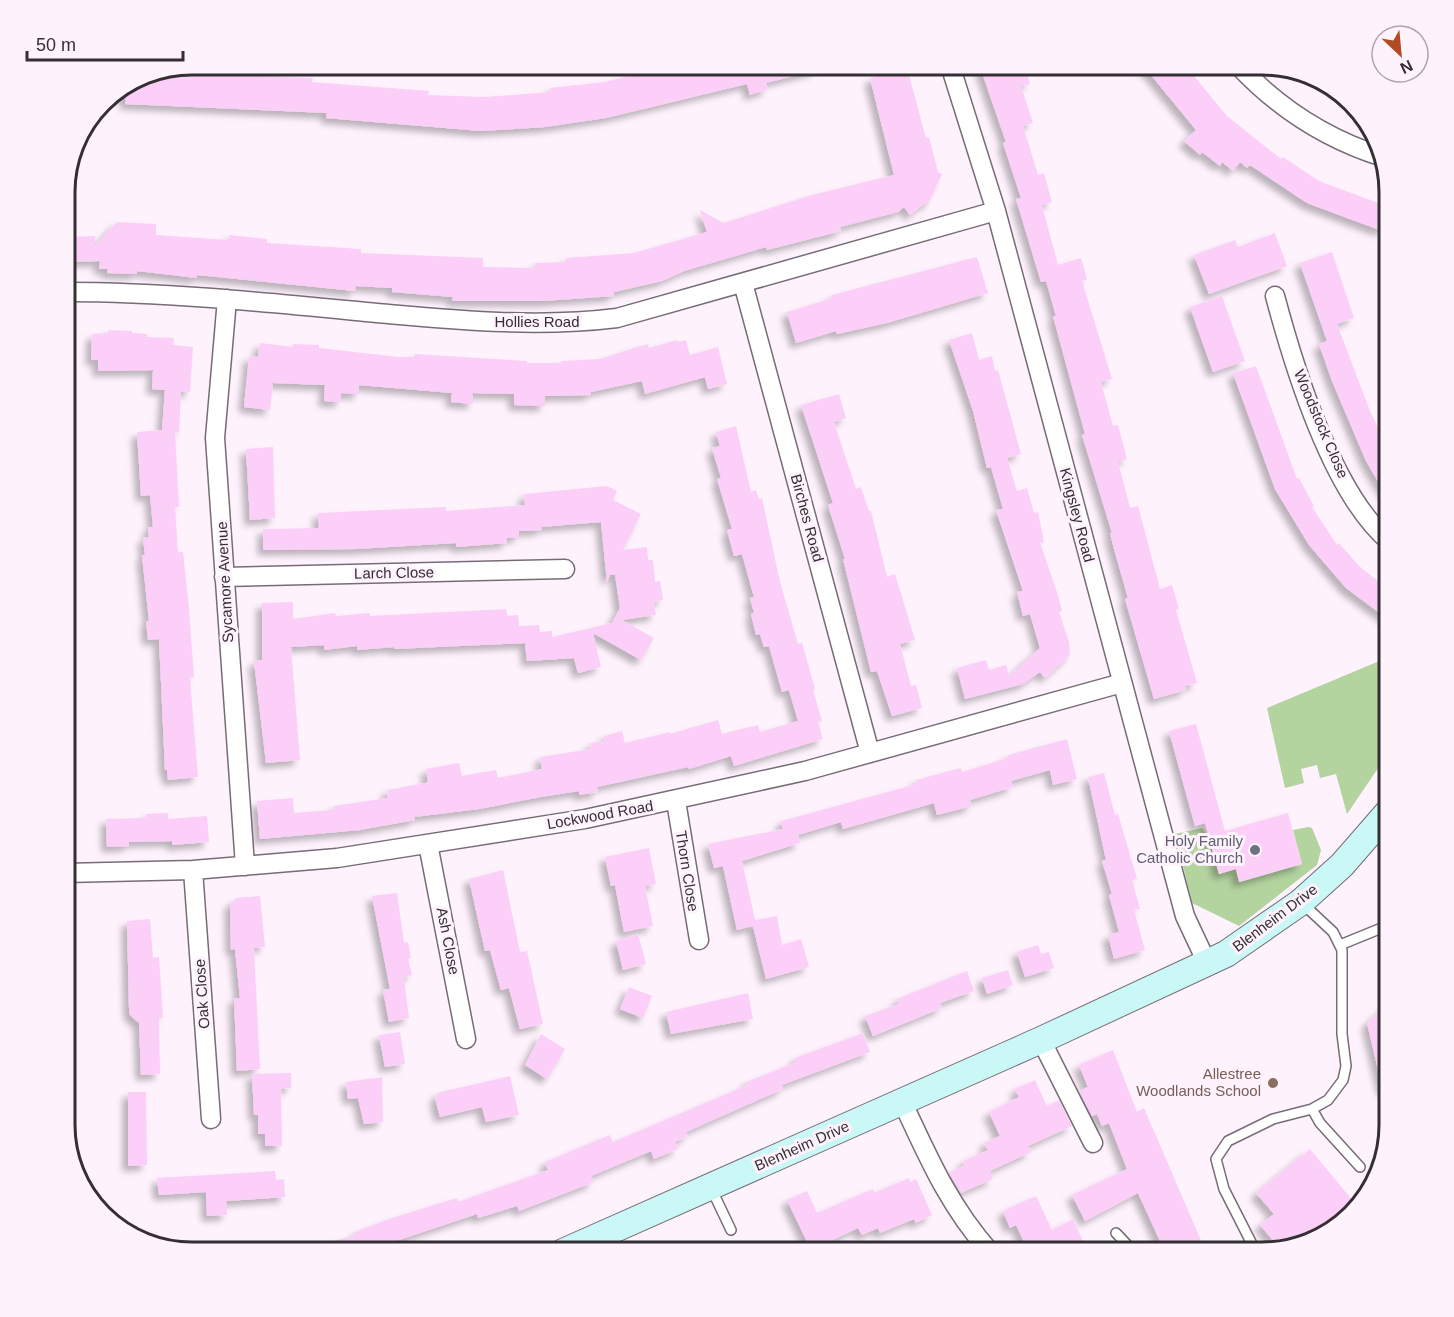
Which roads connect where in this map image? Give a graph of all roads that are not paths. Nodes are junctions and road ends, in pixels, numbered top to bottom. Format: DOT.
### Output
graph roads {
  1 [pos="953,75"];
  2 [pos="1249,75"];
  3 [pos="1372,153"];
  4 [pos="996,212"];
  5 [pos="743,284"];
  6 [pos="75,292"];
  7 [pos="1275,296"];
  8 [pos="227,299"];
  9 [pos="1379,529"];
  10 [pos="565,569"];
  11 [pos="224,577"];
  12 [pos="1122,683"];
  13 [pos="870,753"];
  14 [pos="676,801"];
  15 [pos="1379,822"];
  16 [pos="429,844"];
  17 [pos="245,866"];
  18 [pos="193,870"];
  19 [pos="75,873"];
  20 [pos="1300,902"];
  21 [pos="1379,929"];
  22 [pos="699,940"];
  23 [pos="1340,945"];
  24 [pos="1207,963"];
  25 [pos="466,1039"];
  26 [pos="1041,1040"];
  27 [pos="902,1101"];
  28 [pos="1312,1109"];
  29 [pos="212,1119"];
  30 [pos="1093,1143"];
  31 [pos="1360,1167"];
  32 [pos="711,1188"];
  33 [pos="731,1230"];
  34 [pos="1116,1233"];
  35 [pos="586,1242"];
  36 [pos="982,1242"];
  37 [pos="1125,1242"];
  38 [pos="1251,1242"];
  1 -- 4 [label="street, Kingsley Road"];
  2 -- 3 [label="street"];
  4 -- 5 [label="street, Hollies Road"];
  4 -- 12 [label="street, Kingsley Road"];
  5 -- 8 [label="street, Hollies Road"];
  5 -- 13 [label="street, Birches Road"];
  6 -- 8 [label="street, Hollies Road"];
  7 -- 9 [label="street, Woodstock Close"];
  8 -- 11 [label="street, Sycamore Avenue"];
  10 -- 11 [label="street, Larch Close"];
  11 -- 17 [label="street, Sycamore Avenue"];
  12 -- 13 [label="street, Lockwood Road"];
  12 -- 24 [label="street, Kingsley Road"];
  13 -- 14 [label="street, Lockwood Road"];
  14 -- 16 [label="street, Lockwood Road"];
  14 -- 22 [label="street, Thorn Close"];
  15 -- 20 [label="street, Blenheim Drive"];
  16 -- 17 [label="street, Lockwood Road"];
  16 -- 25 [label="street, Ash Close"];
  17 -- 18 [label="street, Lockwood Road"];
  18 -- 19 [label="street, Lockwood Road"];
  18 -- 29 [label="street, Oak Close"];
  20 -- 23 [label="lane"];
  20 -- 24 [label="street, Blenheim Drive"];
  21 -- 23 [label="lane"];
  23 -- 28 [label="lane"];
  24 -- 26 [label="street, Blenheim Drive"];
  26 -- 27 [label="street, Blenheim Drive"];
  26 -- 30 [label="street"];
  27 -- 32 [label="street, Blenheim Drive"];
  27 -- 36 [label="street"];
  28 -- 31 [label="lane"];
  28 -- 38 [label="lane"];
  32 -- 33 [label="lane"];
  32 -- 35 [label="street, Blenheim Drive"];
  34 -- 37 [label="lane"];
}
